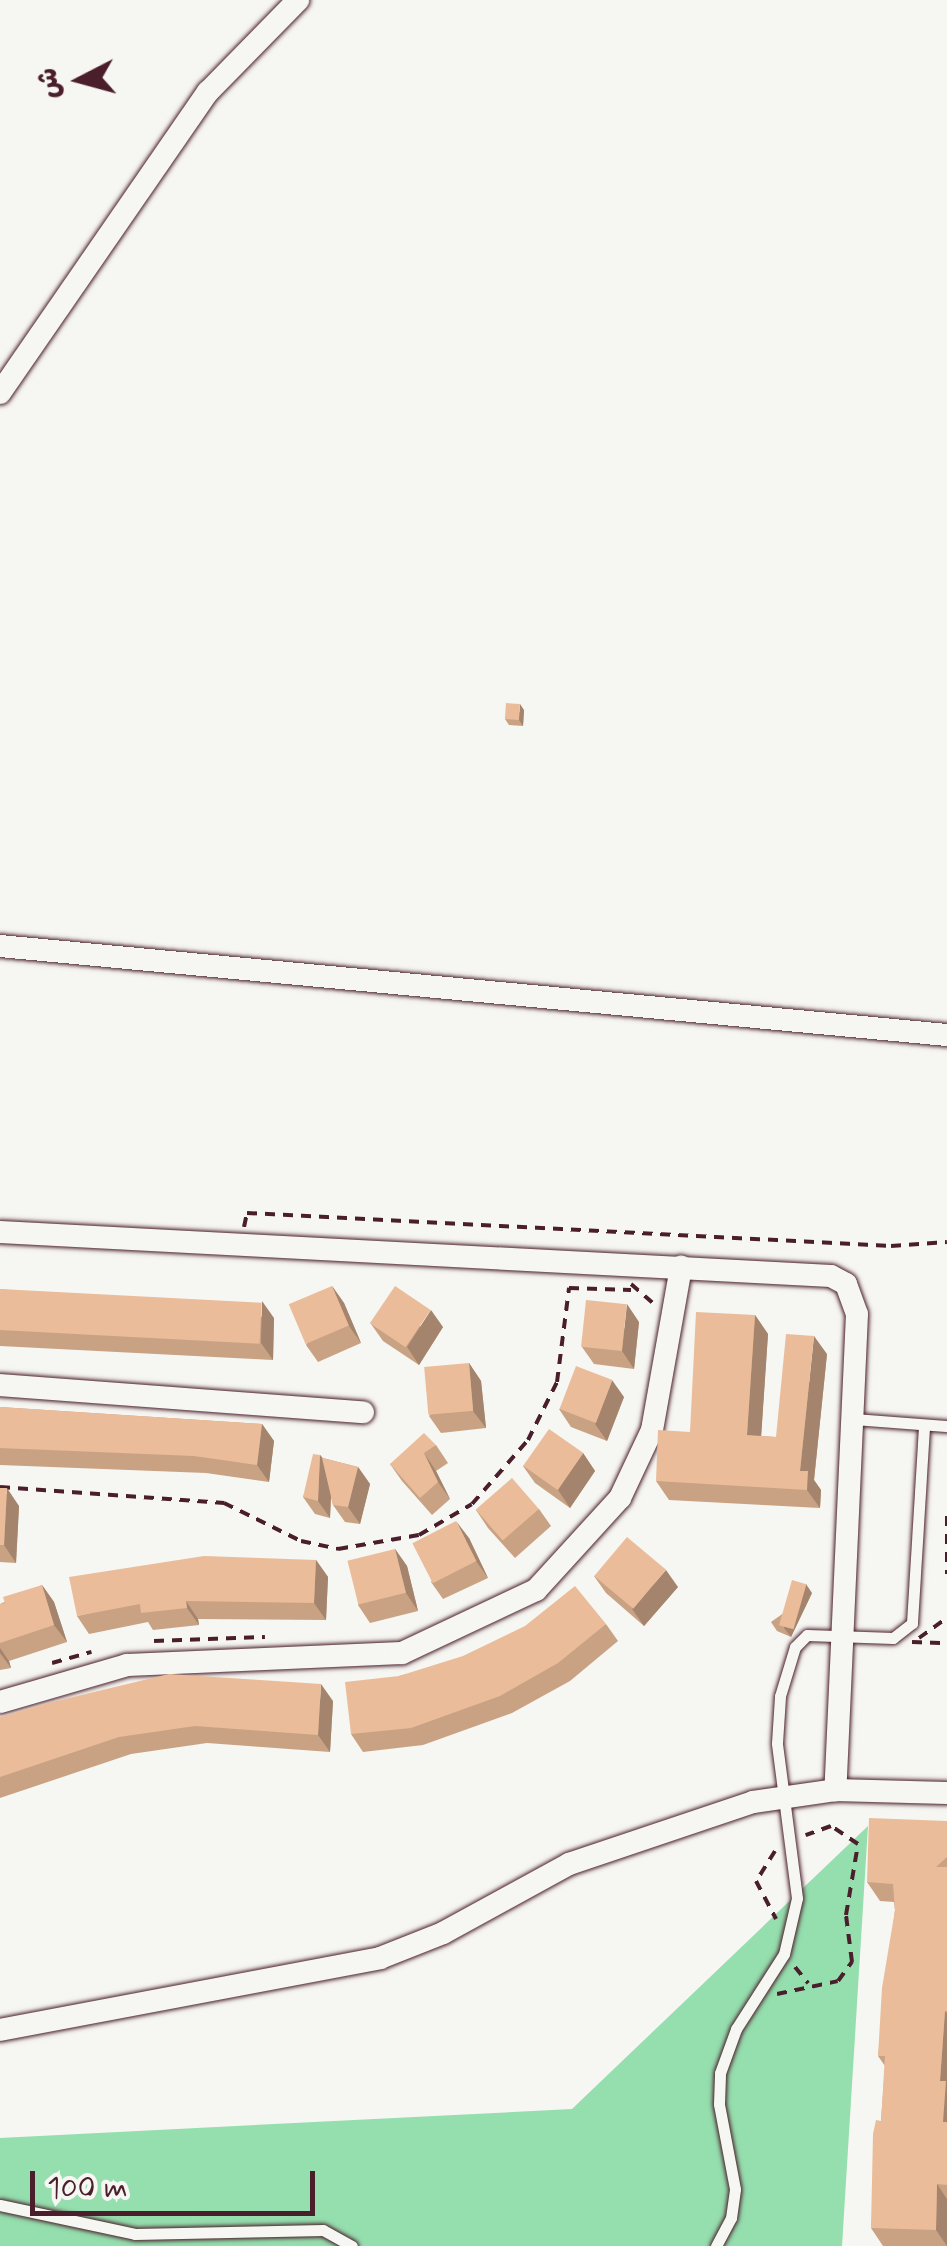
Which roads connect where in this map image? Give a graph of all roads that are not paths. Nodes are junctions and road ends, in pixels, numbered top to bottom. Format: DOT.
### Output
graph roads {
  1 [pos="298,0"];
  2 [pos="0,393"];
  3 [pos="0,946"];
  4 [pos="947,1035"];
  5 [pos="0,1232"];
  6 [pos="681,1267"];
  7 [pos="0,1385"];
  8 [pos="363,1412"];
  9 [pos="853,1419"];
  10 [pos="924,1425"];
  11 [pos="947,1426"];
  12 [pos="840,1635"];
  13 [pos="0,1702"];
  14 [pos="835,1790"];
  15 [pos="947,1793"];
  16 [pos="786,1795"];
  17 [pos="0,2030"];
  18 [pos="0,2205"];
  19 [pos="352,2246"];
  20 [pos="716,2246"];
  1 -- 2 [label="street"];
  3 -- 4 [label="street"];
  5 -- 6 [label="street"];
  6 -- 9 [label="street"];
  6 -- 13 [label="street"];
  7 -- 8 [label="street"];
  9 -- 10 [label="lane"];
  9 -- 12 [label="street"];
  10 -- 11 [label="lane"];
  10 -- 12 [label="lane"];
  12 -- 14 [label="street"];
  12 -- 16 [label="lane"];
  14 -- 15 [label="street"];
  14 -- 16 [label="street"];
  16 -- 17 [label="street"];
  16 -- 20 [label="lane"];
  18 -- 19 [label="lane"];
}
